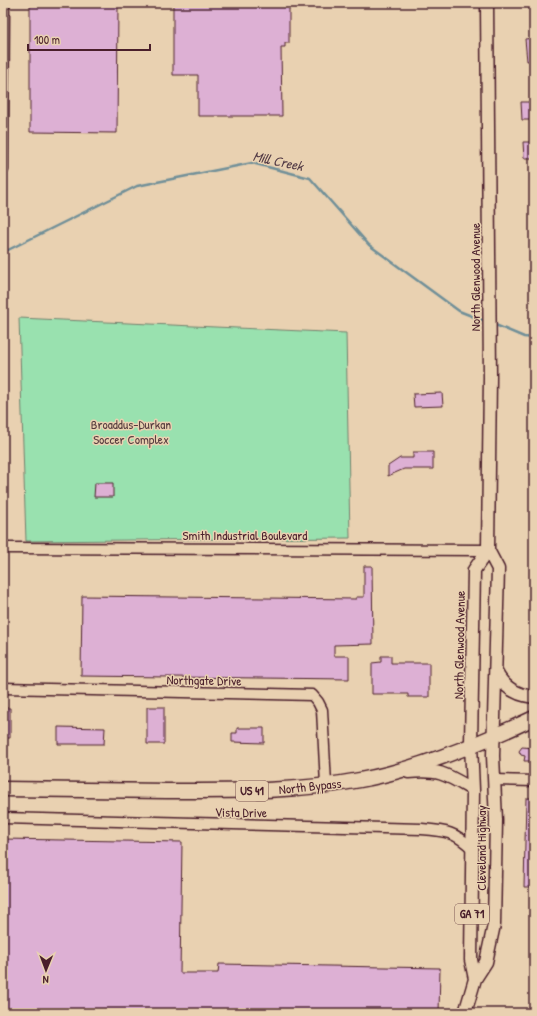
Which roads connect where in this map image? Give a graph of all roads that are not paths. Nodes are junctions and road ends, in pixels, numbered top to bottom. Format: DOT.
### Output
graph roads {
  1 [pos="4,3"];
  2 [pos="487,3"];
  3 [pos="3,170"];
  4 [pos="3,548"];
  5 [pos="488,550"];
  6 [pos="496,672"];
  7 [pos="3,688"];
  8 [pos="534,697"];
  9 [pos="534,718"];
  10 [pos="494,736"];
  11 [pos="471,744"];
  12 [pos="379,775"];
  13 [pos="495,780"];
  14 [pos="534,781"];
  15 [pos="326,784"];
  16 [pos="3,789"];
  17 [pos="473,790"];
  18 [pos="3,818"];
  19 [pos="473,849"];
  20 [pos="475,979"];
  21 [pos="465,1013"];
  1 -- 3 [label="street"];
  2 -- 5 [label="main road, North Glenwood Avenue"];
  4 -- 5 [label="street, Smith Industrial Boulevard"];
  5 -- 6 [label="main road, North Glenwood Avenue"];
  5 -- 11 [label="main road, North Glenwood Avenue"];
  6 -- 8 [label="main road"];
  6 -- 10 [label="main road, North Glenwood Avenue"];
  7 -- 15 [label="street, Northgate Drive"];
  9 -- 10 [label="highway, North Bypass / US 41"];
  10 -- 11 [label="highway, North Bypass / US 41"];
  10 -- 13 [label="main road, Cleveland Highway / GA 71"];
  11 -- 12 [label="highway, North Bypass / US 41"];
  11 -- 17 [label="main road, Cleveland Highway / GA 71"];
  12 -- 15 [label="highway, North Bypass / US 41"];
  12 -- 17 [label="main road"];
  13 -- 14 [label="street"];
  13 -- 20 [label="main road, Cleveland Highway / GA 71"];
  15 -- 16 [label="highway, North Bypass / US 41"];
  17 -- 19 [label="main road, Cleveland Highway / GA 71"];
  18 -- 19 [label="street, Vista Drive"];
  19 -- 20 [label="main road, Cleveland Highway / GA 71"];
  20 -- 21 [label="main road, Cleveland Highway / GA 71"];
}
